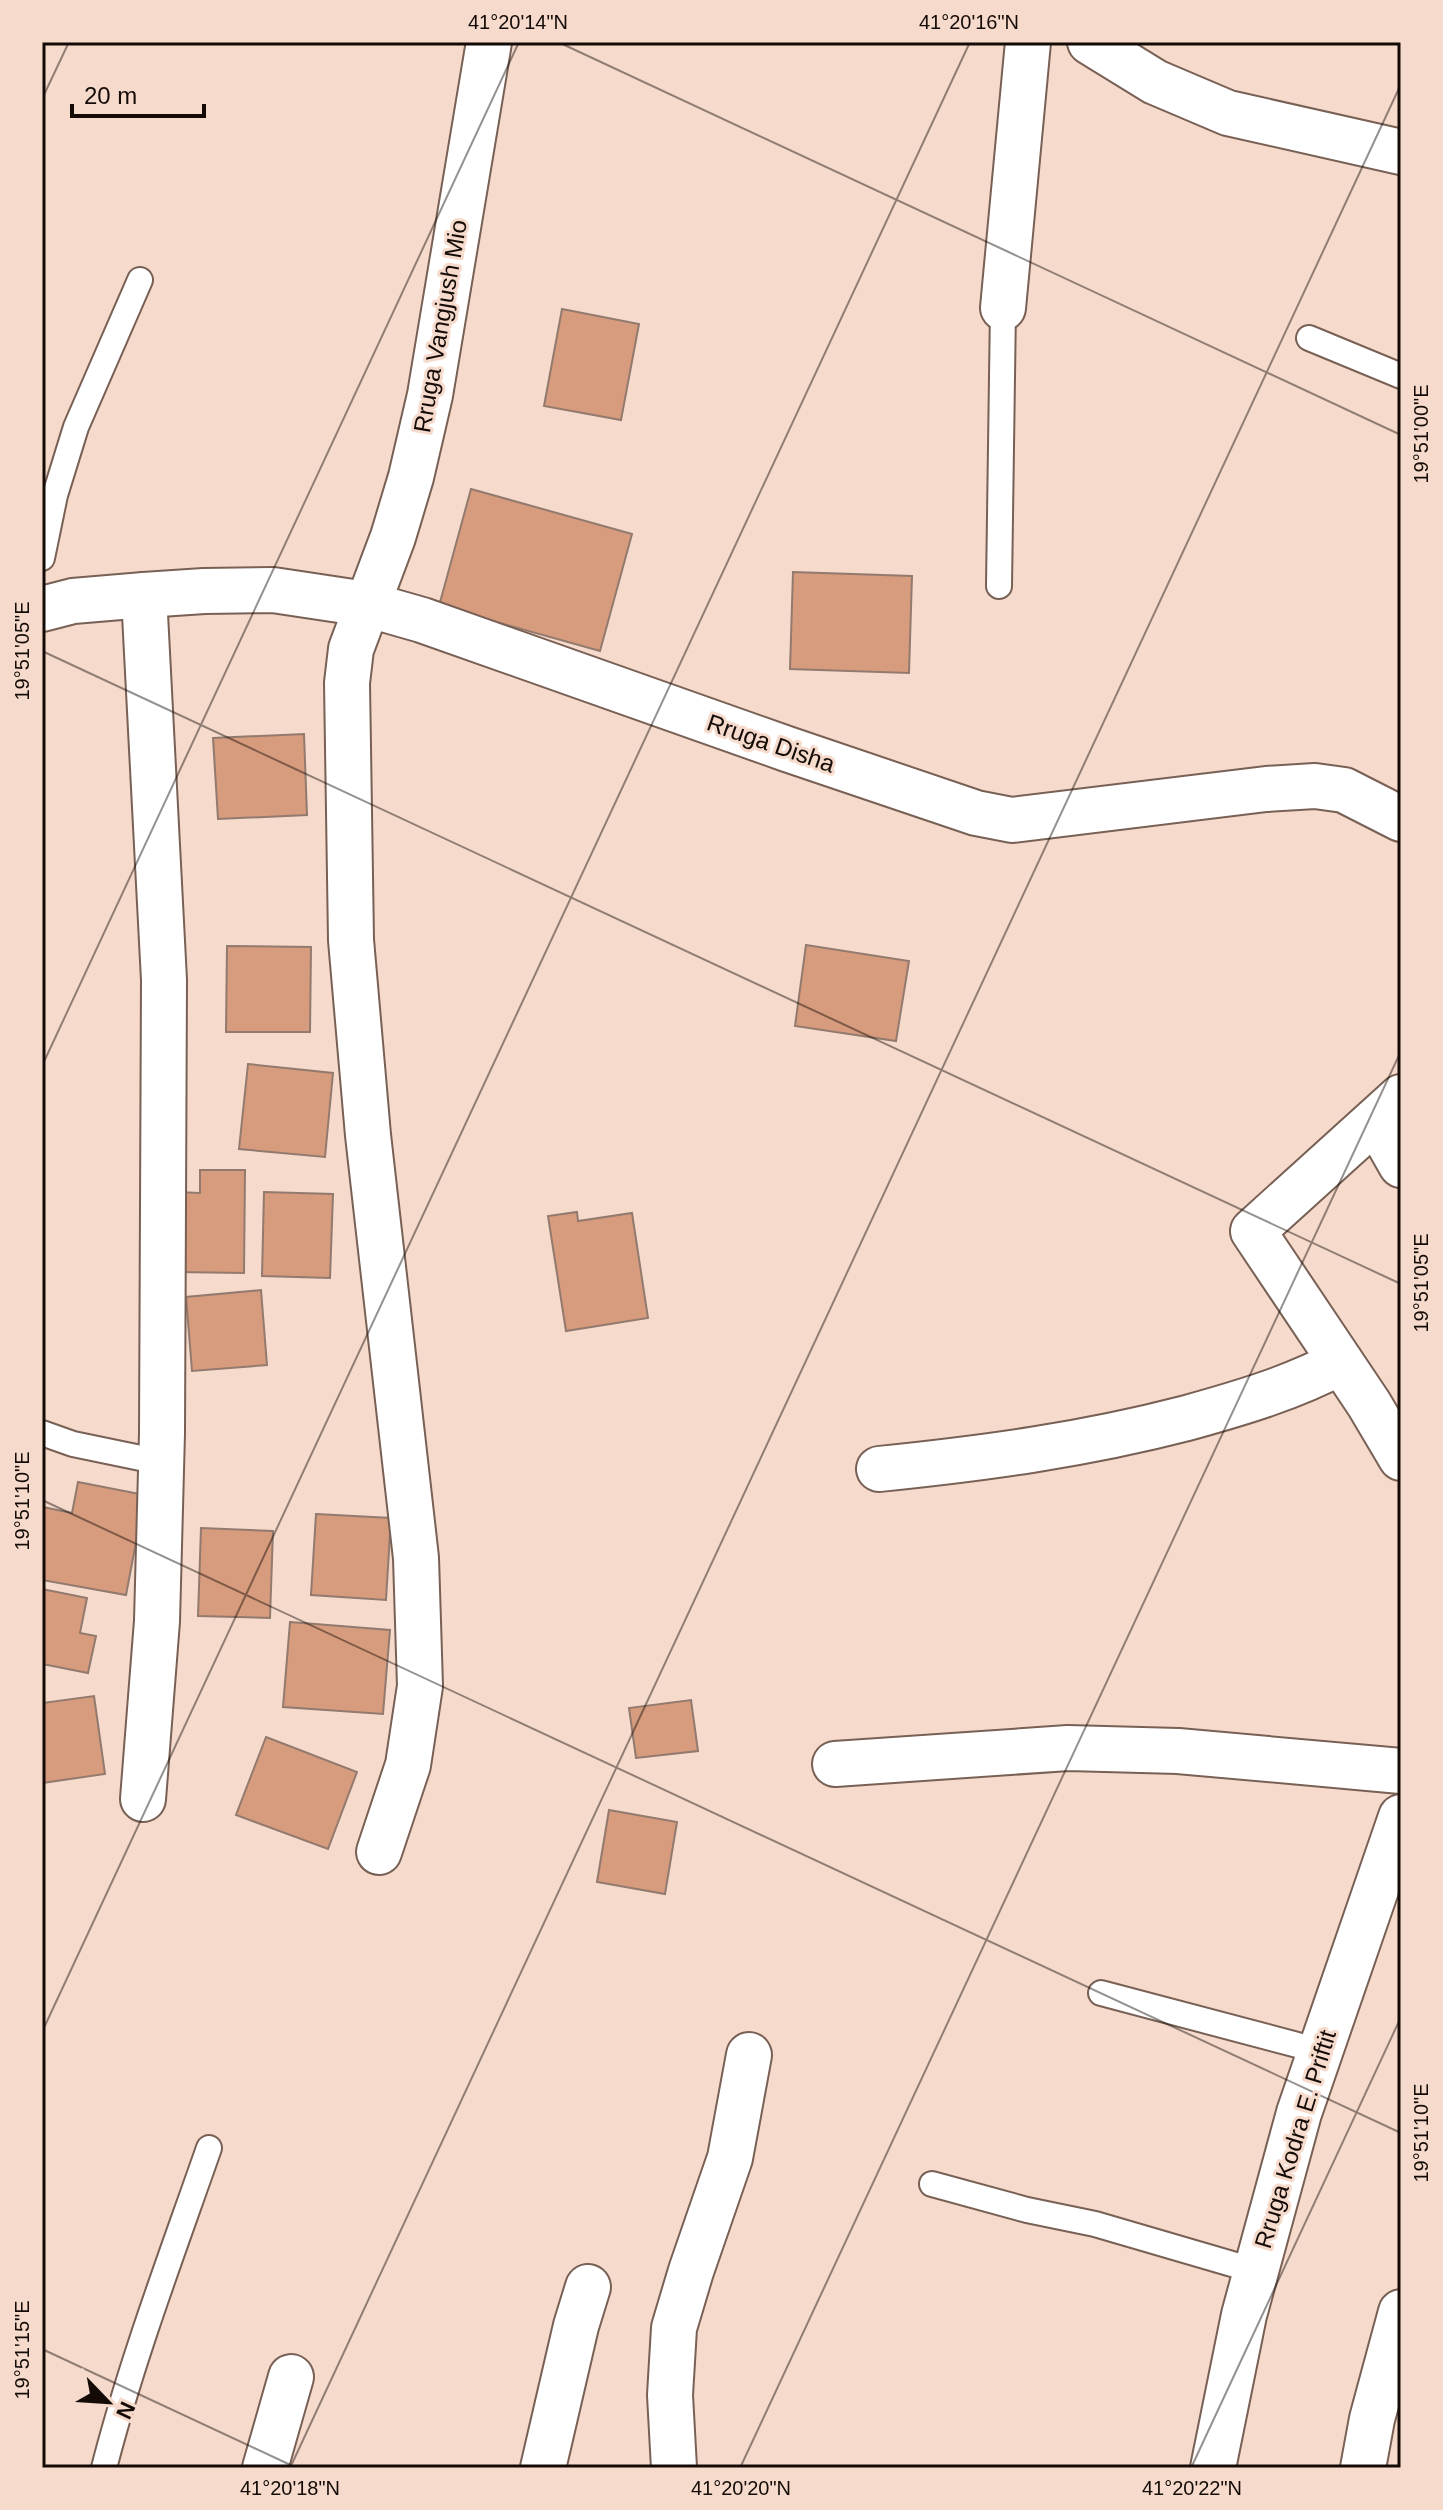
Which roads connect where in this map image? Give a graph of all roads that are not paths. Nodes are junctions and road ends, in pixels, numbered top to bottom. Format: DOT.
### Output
graph roads {
  1 [pos="489,42"];
  2 [pos="1028,42"];
  3 [pos="1090,42"];
  4 [pos="1401,152"];
  5 [pos="140,280"];
  6 [pos="1003,308"];
  7 [pos="1309,338"];
  8 [pos="1401,376"];
  9 [pos="42,558"];
  10 [pos="999,586"];
  11 [pos="144,595"];
  12 [pos="366,604"];
  13 [pos="42,609"];
  14 [pos="1401,819"];
  15 [pos="1388,1109"];
  16 [pos="1401,1165"];
  17 [pos="1341,1362"];
  18 [pos="42,1433"];
  19 [pos="1401,1458"];
  20 [pos="160,1462"];
  21 [pos="879,1469"];
  22 [pos="835,1764"];
  23 [pos="1401,1771"];
  24 [pos="143,1799"];
  25 [pos="1401,1817"];
  26 [pos="379,1852"];
  27 [pos="1101,1993"];
  28 [pos="1320,2051"];
  29 [pos="749,2055"];
  30 [pos="209,2148"];
  31 [pos="932,2184"];
  32 [pos="1256,2271"];
  33 [pos="588,2287"];
  34 [pos="1401,2312"];
  35 [pos="291,2377"];
  36 [pos="104,2468"];
  37 [pos="265,2468"];
  38 [pos="543,2468"];
  39 [pos="674,2468"];
  40 [pos="1213,2468"];
  41 [pos="1363,2468"];
  1 -- 12 [label="street, Rruga Vangjush Mio"];
  2 -- 6 [label="street"];
  3 -- 4 [label="street"];
  5 -- 9 [label="lane"];
  6 -- 10 [label="lane"];
  7 -- 8 [label="lane"];
  11 -- 12 [label="street, Rruga Disha"];
  11 -- 13 [label="street, Rruga Disha"];
  11 -- 20 [label="street"];
  12 -- 14 [label="street, Rruga Disha"];
  12 -- 26 [label="street, Rruga Vangjush Mio"];
  15 -- 16 [label="street"];
  15 -- 17 [label="street"];
  17 -- 19 [label="street"];
  17 -- 21 [label="street"];
  18 -- 20 [label="lane"];
  20 -- 24 [label="street"];
  22 -- 23 [label="street"];
  25 -- 28 [label="street, Rruga Kodra E. Priftit"];
  27 -- 28 [label="lane"];
  28 -- 32 [label="street, Rruga Kodra E. Priftit"];
  29 -- 39 [label="street"];
  30 -- 36 [label="lane"];
  31 -- 32 [label="lane"];
  32 -- 40 [label="street, Rruga Kodra E. Priftit"];
  33 -- 38 [label="street"];
  34 -- 41 [label="street"];
  35 -- 37 [label="street"];
}
